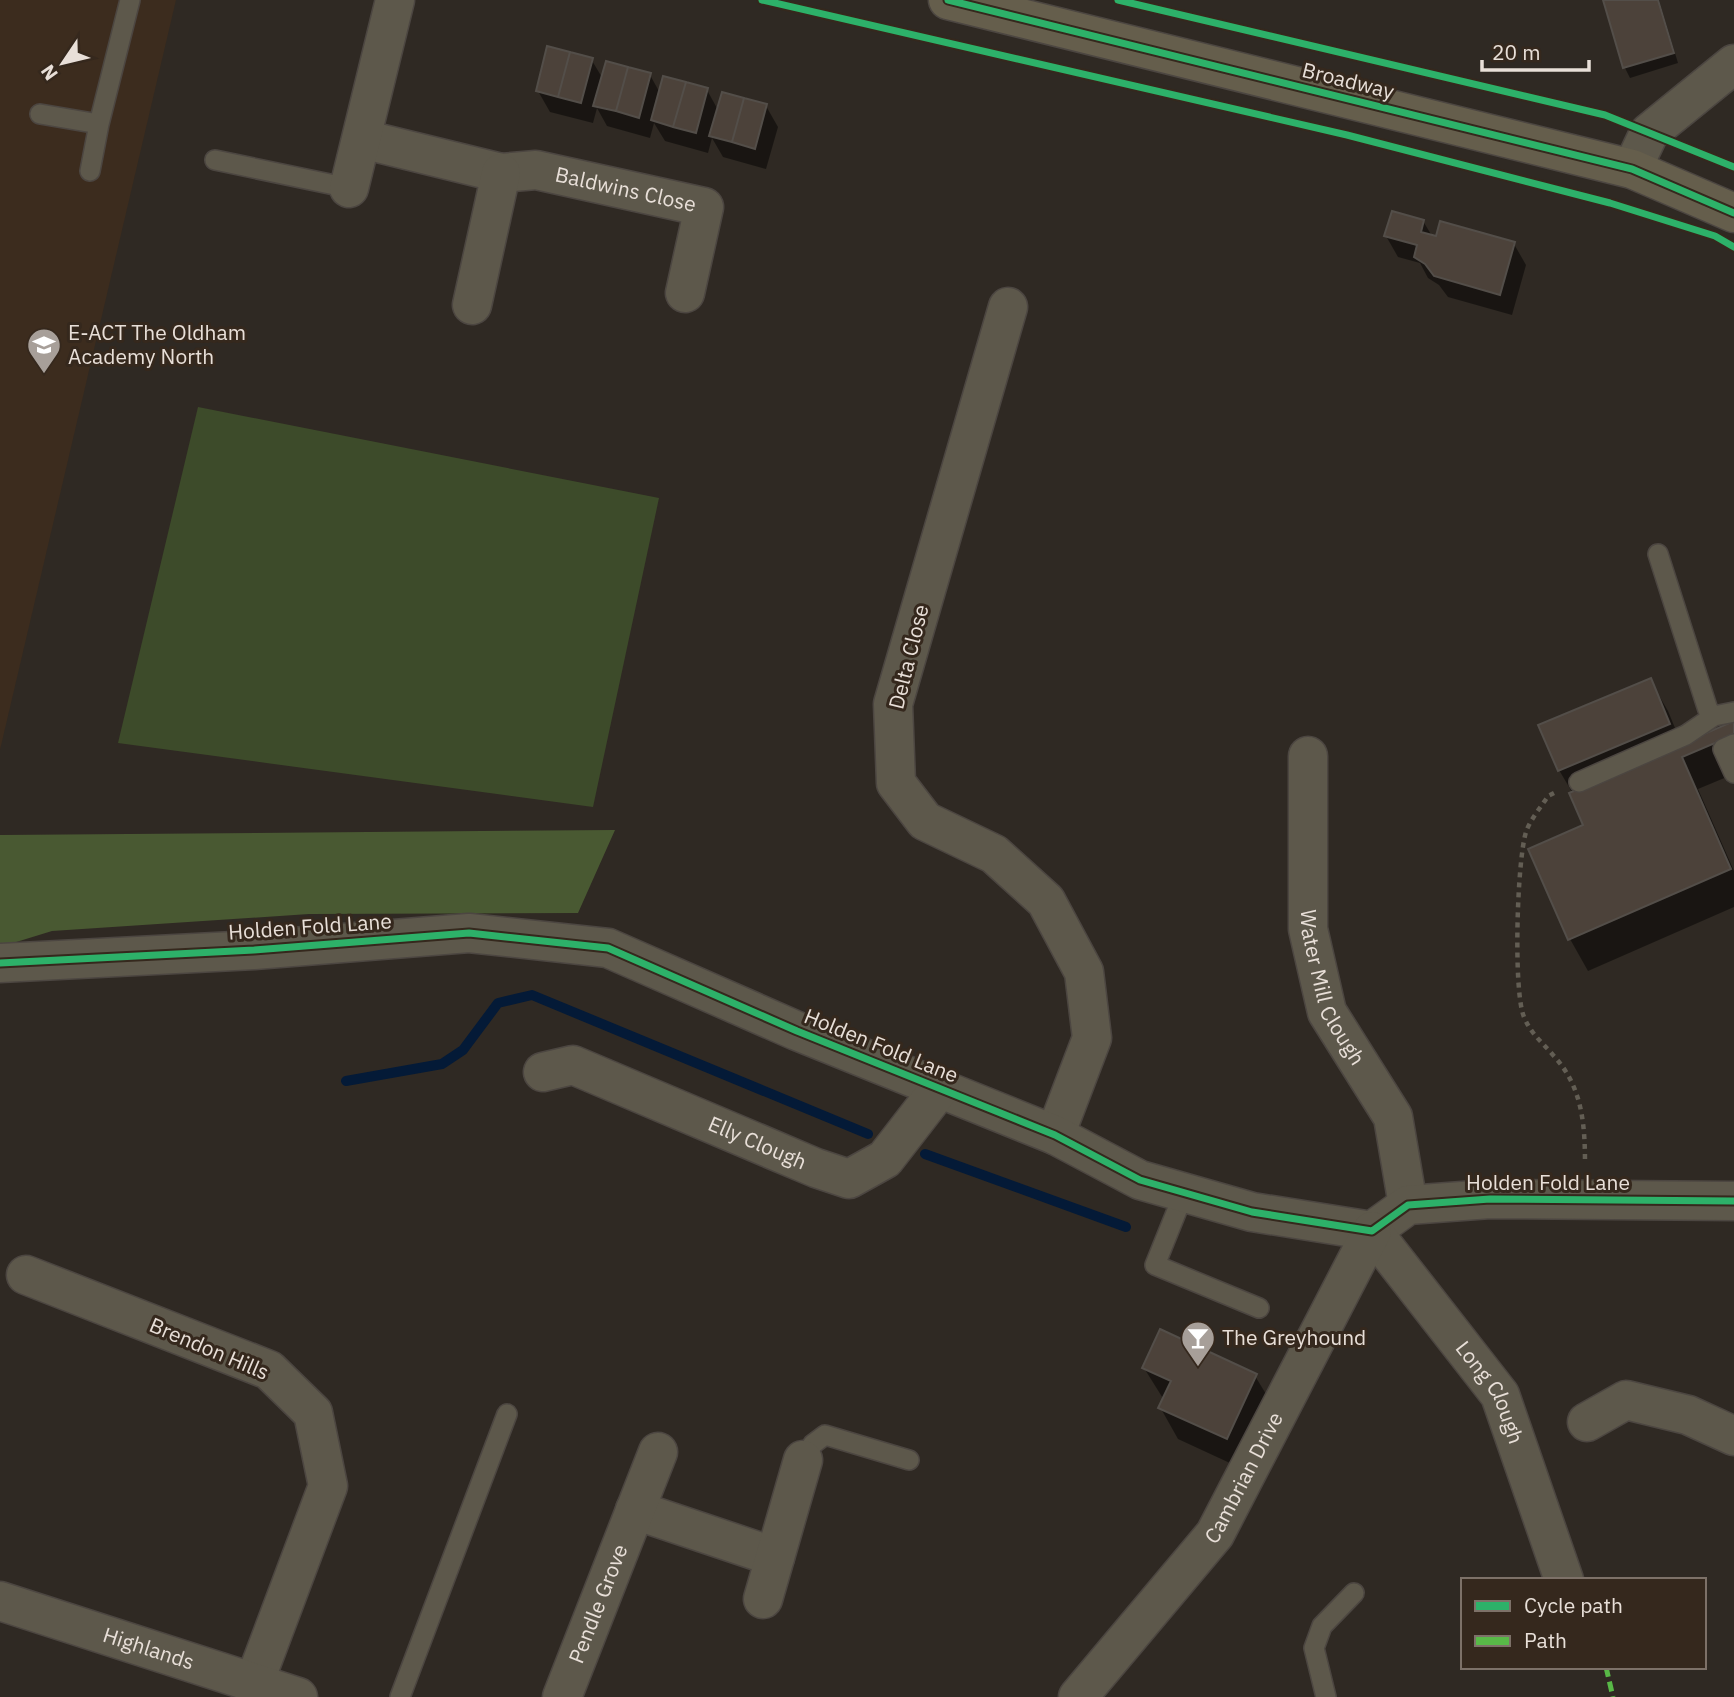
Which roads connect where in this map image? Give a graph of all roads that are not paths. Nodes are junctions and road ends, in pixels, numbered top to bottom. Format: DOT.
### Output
graph roads {
  1 [pos="130,0"];
  2 [pos="395,0"];
  3 [pos="948,0"];
  4 [pos="1734,64"];
  5 [pos="40,114"];
  6 [pos="99,124"];
  7 [pos="362,139"];
  8 [pos="215,160"];
  9 [pos="1632,169"];
  10 [pos="90,171"];
  11 [pos="501,173"];
  12 [pos="349,188"];
  13 [pos="1734,213"];
  14 [pos="685,293"];
  15 [pos="472,305"];
  16 [pos="1008,307"];
  17 [pos="1657,554"];
  18 [pos="1734,712"];
  19 [pos="1714,716"];
  20 [pos="1734,744"];
  21 [pos="1308,756"];
  22 [pos="1734,773"];
  23 [pos="1579,782"];
  24 [pos="0,963"];
  25 [pos="543,1072"];
  26 [pos="940,1088"];
  27 [pos="1055,1135"];
  28 [pos="1184,1193"];
  29 [pos="1734,1201"];
  30 [pos="1408,1205"];
  31 [pos="1372,1231"];
  32 [pos="26,1275"];
  33 [pos="1259,1308"];
  34 [pos="507,1414"];
  35 [pos="1587,1422"];
  36 [pos="1734,1436"];
  37 [pos="658,1451"];
  38 [pos="803,1460"];
  39 [pos="909,1460"];
  40 [pos="635,1510"];
  41 [pos="775,1557"];
  42 [pos="1563,1578"];
  43 [pos="1354,1593"];
  44 [pos="763,1599"];
  45 [pos="0,1601"];
  46 [pos="254,1683"];
  47 [pos="1088,1693"];
  48 [pos="298,1697"];
  49 [pos="400,1697"];
  50 [pos="562,1697"];
  51 [pos="1326,1697"];
  1 -- 6 [label="lane"];
  2 -- 7 [label="street"];
  3 -- 9 [label="main road, Broadway"];
  4 -- 9 [label="street"];
  5 -- 6 [label="lane"];
  6 -- 10 [label="lane"];
  7 -- 11 [label="street, Baldwins Close"];
  7 -- 12 [label="street"];
  8 -- 12 [label="lane"];
  9 -- 13 [label="main road, Broadway"];
  11 -- 14 [label="street, Baldwins Close"];
  11 -- 15 [label="street"];
  16 -- 27 [label="street, Delta Close"];
  17 -- 19 [label="lane"];
  18 -- 19 [label="lane"];
  19 -- 23 [label="lane"];
  20 -- 22 [label="lane"];
  21 -- 30 [label="street, Water Mill Clough"];
  24 -- 26 [label="street, Holden Fold Lane"];
  25 -- 26 [label="street, Elly Clough"];
  26 -- 27 [label="street, Holden Fold Lane"];
  27 -- 28 [label="street, Holden Fold Lane"];
  28 -- 31 [label="street, Holden Fold Lane"];
  28 -- 33 [label="lane"];
  29 -- 30 [label="street, Holden Fold Lane"];
  30 -- 31 [label="street"];
  31 -- 42 [label="street, Long Clough"];
  31 -- 47 [label="street, Cambrian Drive"];
  32 -- 46 [label="street, Brendon Hills"];
  34 -- 49 [label="lane"];
  35 -- 36 [label="street"];
  37 -- 40 [label="street, Pendle Grove"];
  38 -- 39 [label="lane"];
  38 -- 41 [label="street"];
  40 -- 41 [label="street"];
  40 -- 50 [label="street, Pendle Grove"];
  41 -- 44 [label="street"];
  43 -- 51 [label="lane"];
  45 -- 46 [label="street, Highlands"];
  46 -- 48 [label="street, Highlands"];
}
